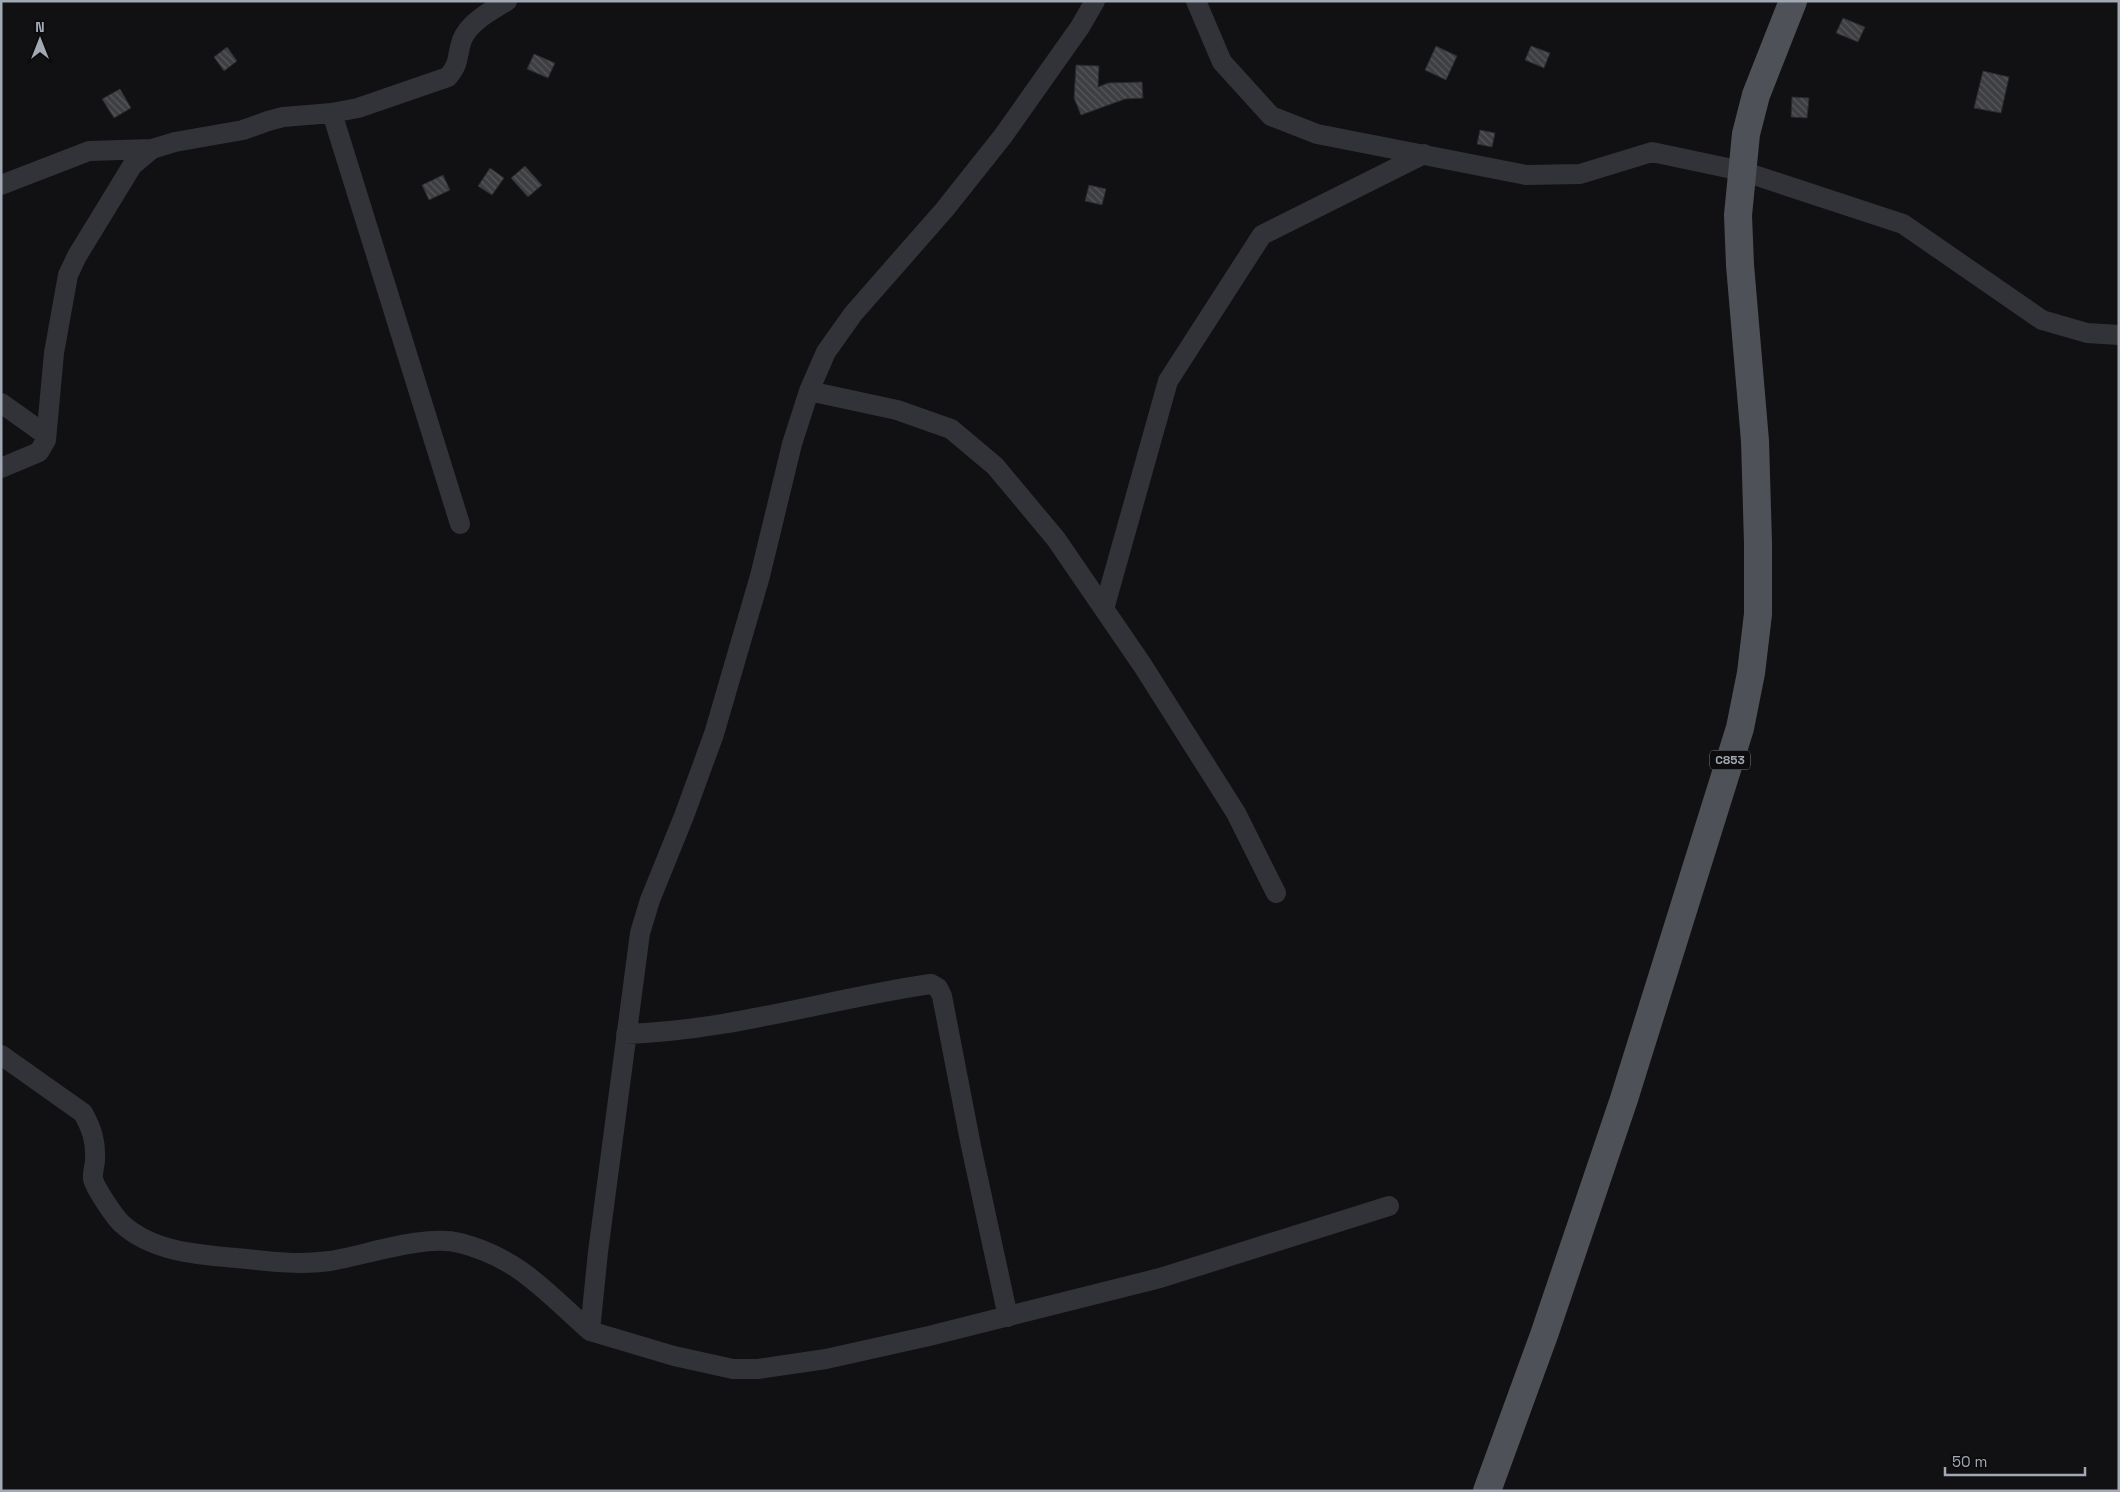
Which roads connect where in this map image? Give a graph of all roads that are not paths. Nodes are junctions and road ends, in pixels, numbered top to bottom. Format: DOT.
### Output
graph roads {
  1 [pos="507,1"];
  2 [pos="1095,1"];
  3 [pos="1196,1"];
  4 [pos="1793,1"];
  5 [pos="332,113"];
  6 [pos="152,149"];
  7 [pos="1424,154"];
  8 [pos="1742,171"];
  9 [pos="1,184"];
  10 [pos="2119,335"];
  11 [pos="809,391"];
  12 [pos="1,403"];
  13 [pos="46,435"];
  14 [pos="1,468"];
  15 [pos="460,524"];
  16 [pos="1104,609"];
  17 [pos="1276,893"];
  18 [pos="626,1034"];
  19 [pos="1,1055"];
  20 [pos="1389,1206"];
  21 [pos="1008,1317"];
  22 [pos="590,1331"];
  23 [pos="1487,1491"];
  1 -- 5 [label="street"];
  2 -- 11 [label="street"];
  3 -- 7 [label="street"];
  4 -- 8 [label="main road, C853"];
  5 -- 6 [label="street"];
  5 -- 15 [label="street"];
  6 -- 9 [label="street"];
  6 -- 13 [label="street"];
  7 -- 8 [label="street"];
  7 -- 16 [label="street"];
  8 -- 10 [label="street"];
  8 -- 23 [label="main road, C853"];
  11 -- 16 [label="street"];
  11 -- 18 [label="street"];
  12 -- 13 [label="street"];
  13 -- 14 [label="street"];
  16 -- 17 [label="street"];
  18 -- 21 [label="street"];
  18 -- 22 [label="street"];
  19 -- 22 [label="street"];
  20 -- 21 [label="street"];
  21 -- 22 [label="street"];
}
